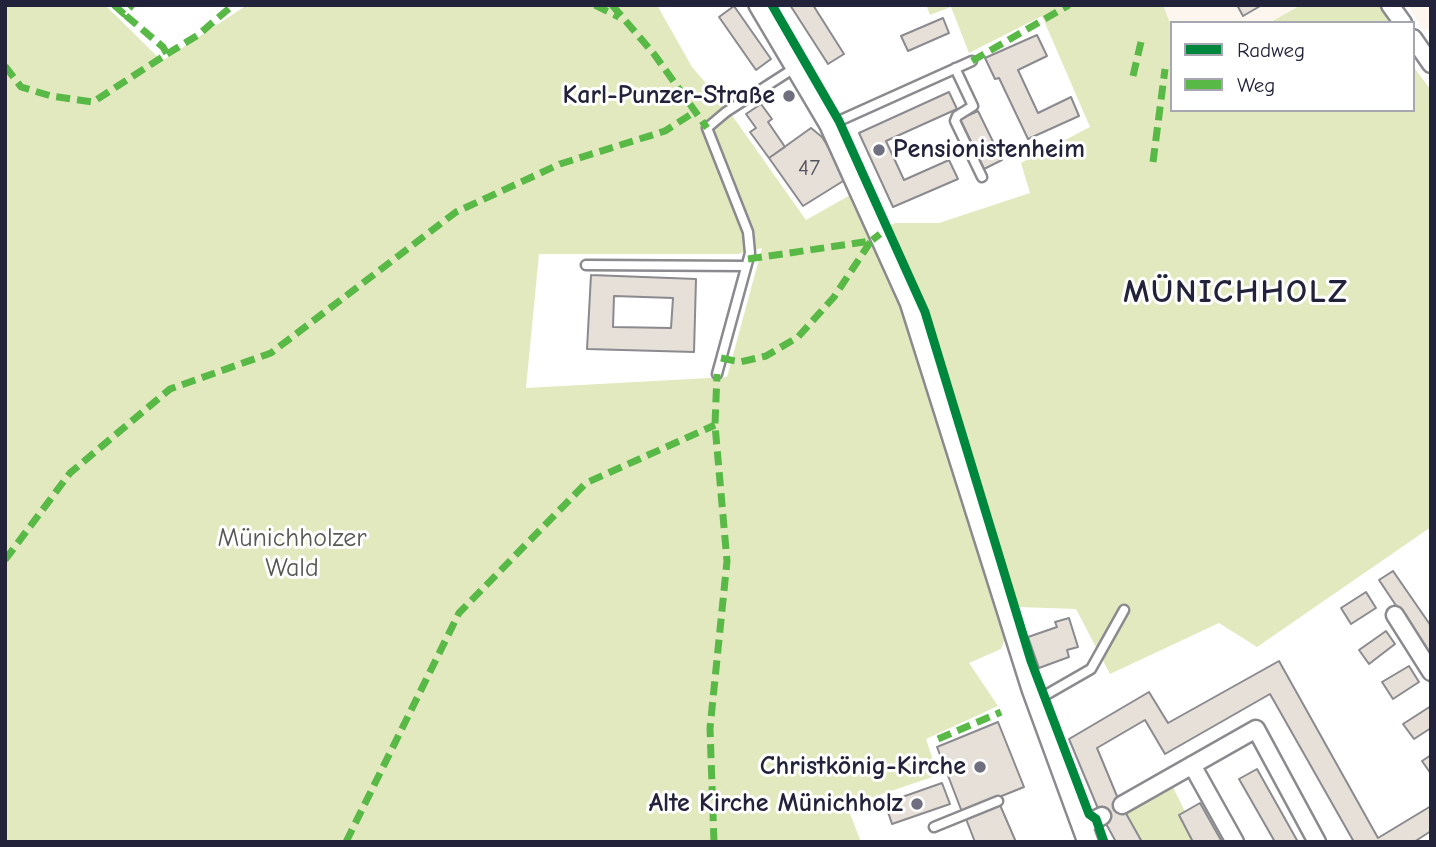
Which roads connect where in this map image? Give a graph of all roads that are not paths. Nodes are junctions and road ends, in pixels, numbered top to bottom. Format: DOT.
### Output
graph roads {
  1 [pos="759,5"];
  2 [pos="1390,5"];
  3 [pos="1401,21"];
  4 [pos="972,61"];
  5 [pos="796,67"];
  6 [pos="955,68"];
  7 [pos="830,125"];
  8 [pos="982,177"];
  9 [pos="586,265"];
  10 [pos="746,266"];
  11 [pos="717,374"];
  12 [pos="1124,610"];
  13 [pos="1395,615"];
  14 [pos="1431,672"];
  15 [pos="1030,695"];
  16 [pos="1192,765"];
  17 [pos="998,801"];
  18 [pos="1122,805"];
  19 [pos="1102,816"];
  20 [pos="934,827"];
  21 [pos="1085,834"];
  22 [pos="1235,842"];
  23 [pos="1317,842"];
  1 -- 5 [label="street"];
  2 -- 3 [label="street"];
  4 -- 6 [label="lane"];
  5 -- 7 [label="street"];
  5 -- 10 [label="lane"];
  6 -- 7 [label="lane"];
  6 -- 8 [label="lane"];
  7 -- 15 [label="street"];
  9 -- 10 [label="lane"];
  10 -- 11 [label="lane"];
  12 -- 15 [label="lane"];
  13 -- 14 [label="street"];
  15 -- 21 [label="street"];
  16 -- 18 [label="street"];
  16 -- 22 [label="street"];
  16 -- 23 [label="street"];
  17 -- 20 [label="lane"];
  19 -- 21 [label="street"];
}
